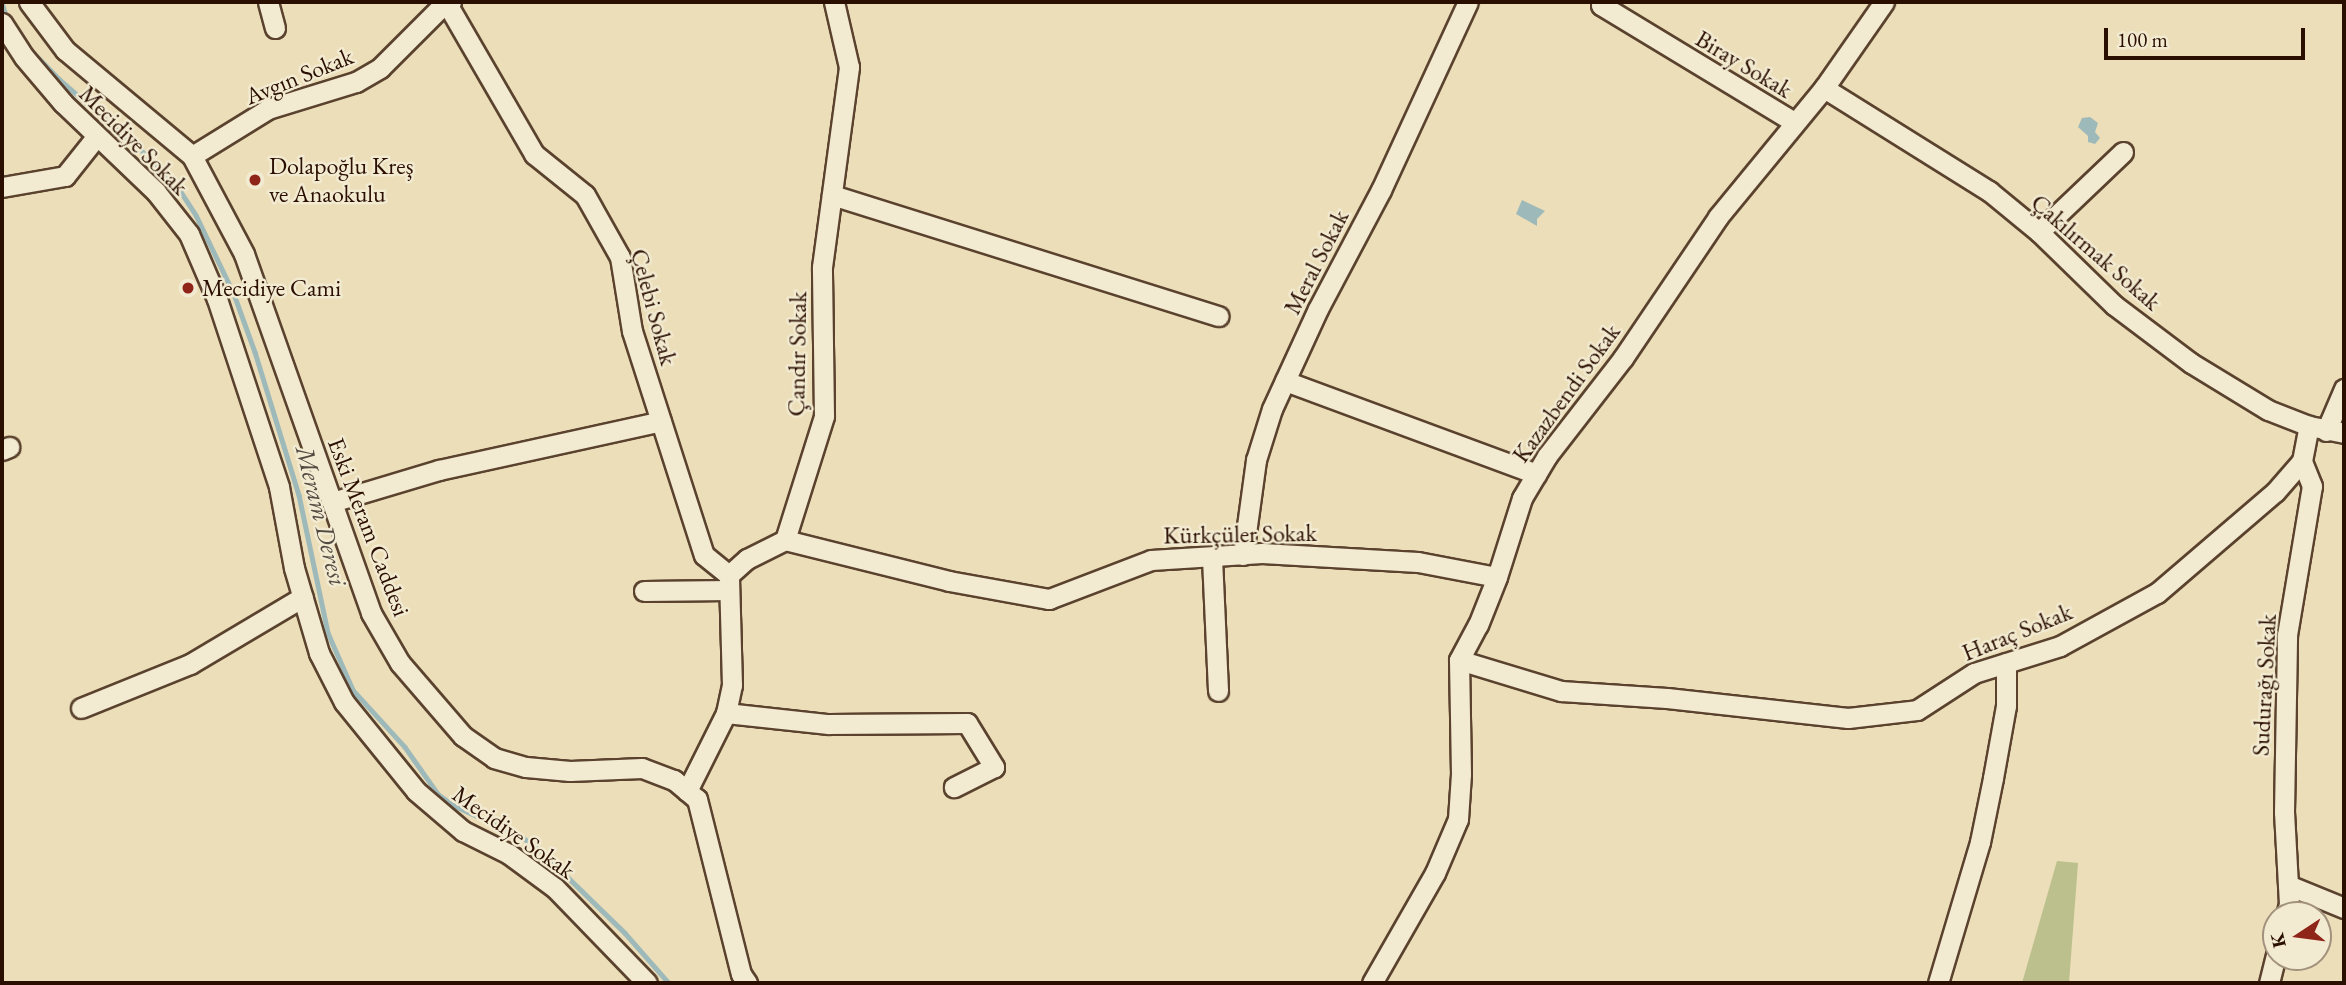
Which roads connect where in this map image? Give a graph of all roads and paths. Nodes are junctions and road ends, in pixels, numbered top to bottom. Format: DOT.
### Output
graph roads {
  1 [pos="29,2"];
  2 [pos="268,2"];
  3 [pos="446,2"];
  4 [pos="452,2"];
  5 [pos="834,2"];
  6 [pos="1468,2"];
  7 [pos="1602,2"];
  8 [pos="1884,2"];
  9 [pos="2,23"];
  10 [pos="275,28"];
  11 [pos="1824,88"];
  12 [pos="1794,122"];
  13 [pos="96,137"];
  14 [pos="2123,152"];
  15 [pos="192,156"];
  16 [pos="2,187"];
  17 [pos="832,195"];
  18 [pos="2039,232"];
  19 [pos="1218,316"];
  20 [pos="1285,382"];
  21 [pos="2344,389"];
  22 [pos="661,421"];
  23 [pos="2326,430"];
  24 [pos="2302,461"];
  25 [pos="1536,474"];
  26 [pos="332,502"];
  27 [pos="785,540"];
  28 [pos="1243,555"];
  29 [pos="1212,558"];
  30 [pos="1497,577"];
  31 [pos="729,583"];
  32 [pos="644,591"];
  33 [pos="303,597"];
  34 [pos="1459,660"];
  35 [pos="2006,663"];
  36 [pos="1218,691"];
  37 [pos="81,708"];
  38 [pos="726,713"];
  39 [pos="954,787"];
  40 [pos="687,791"];
  41 [pos="2288,885"];
  42 [pos="2287,901"];
  43 [pos="2344,908"];
  44 [pos="647,983"];
  45 [pos="747,983"];
  46 [pos="1371,983"];
  47 [pos="1938,983"];
  1 -- 15 [label="street, Eski Meram Caddesi"];
  2 -- 10 [label="street"];
  3 -- 4 [label="street"];
  3 -- 15 [label="street, Avgın Sokak"];
  3 -- 22 [label="street, Çelebi Sokak"];
  5 -- 17 [label="street, Çandır Sokak"];
  6 -- 20 [label="street, Meral Sokak"];
  7 -- 12 [label="street, Biray Sokak"];
  8 -- 11 [label="street, Kazazbendi Sokak"];
  9 -- 13 [label="street, Mecidiye Sokak"];
  11 -- 12 [label="street, Kazazbendi Sokak"];
  11 -- 18 [label="street, Çakılırmak Sokak"];
  12 -- 25 [label="street, Kazazbendi Sokak"];
  13 -- 16 [label="street"];
  13 -- 33 [label="street, Mecidiye Sokak"];
  14 -- 18 [label="street"];
  15 -- 26 [label="street, Eski Meram Caddesi"];
  17 -- 19 [label="street"];
  17 -- 27 [label="street, Çandır Sokak"];
  18 -- 23 [label="street, Çakılırmak Sokak"];
  20 -- 25 [label="street"];
  20 -- 28 [label="street, Meral Sokak"];
  21 -- 23 [label="street, Haraç Sokak"];
  22 -- 26 [label="street"];
  22 -- 31 [label="street, Çelebi Sokak"];
  23 -- 24 [label="street, Haraç Sokak"];
  24 -- 35 [label="street, Haraç Sokak"];
  24 -- 41 [label="street, Sudurağı Sokak"];
  25 -- 30 [label="street, Kazazbendi Sokak"];
  26 -- 40 [label="street, Eski Meram Caddesi"];
  27 -- 29 [label="street, Kürkçüler Sokak"];
  27 -- 31 [label="street"];
  28 -- 29 [label="street, Kürkçüler Sokak"];
  28 -- 30 [label="street, Kürkçüler Sokak"];
  29 -- 36 [label="street"];
  30 -- 34 [label="street, Kazazbendi Sokak"];
  31 -- 32 [label="street"];
  31 -- 38 [label="street"];
  33 -- 37 [label="street"];
  33 -- 44 [label="street, Mecidiye Sokak"];
  34 -- 35 [label="street, Haraç Sokak"];
  34 -- 46 [label="street, Kazazbendi Sokak"];
  35 -- 47 [label="street"];
  38 -- 39 [label="street"];
  38 -- 40 [label="street"];
  40 -- 45 [label="street, Eski Meram Caddesi"];
  41 -- 42 [label="street, Sudurağı Sokak"];
  41 -- 43 [label="street"];
}
